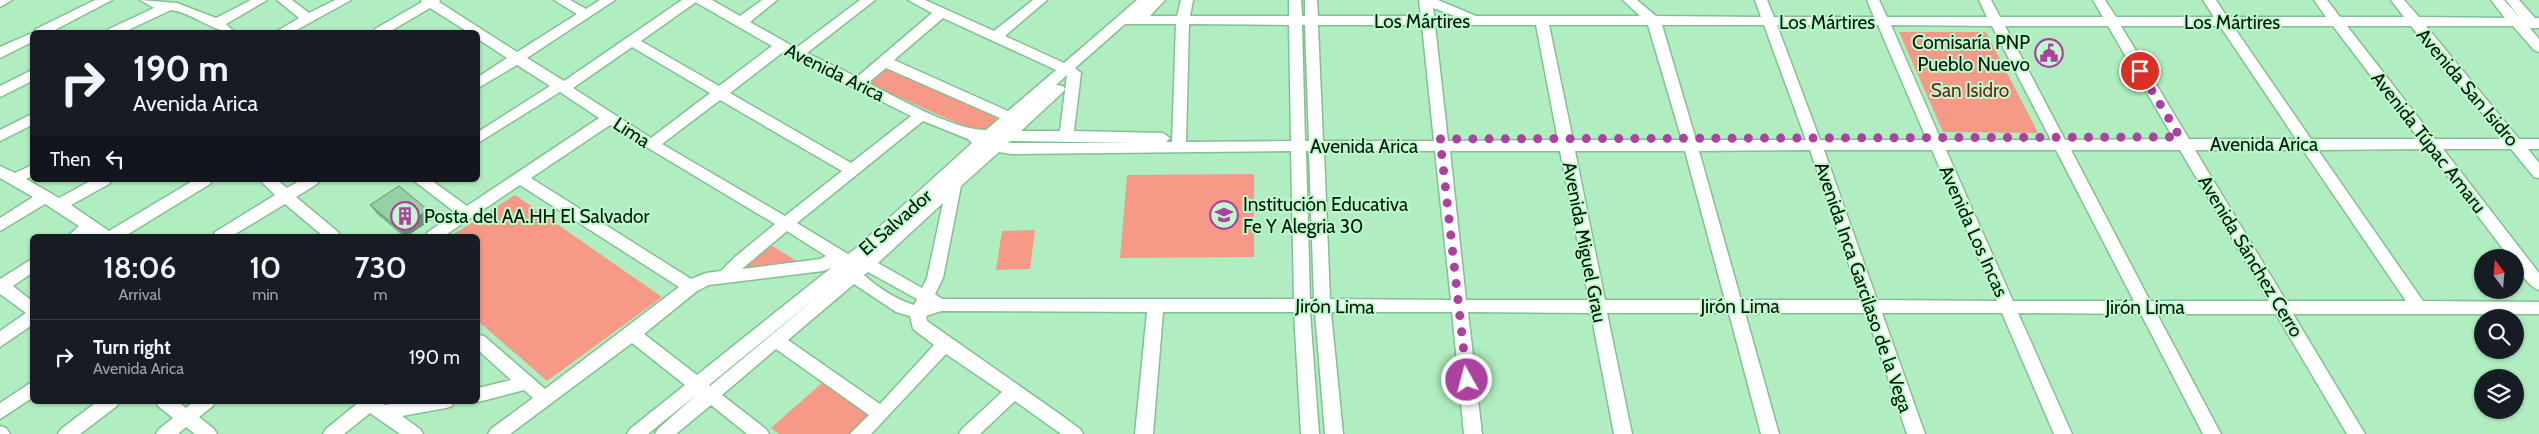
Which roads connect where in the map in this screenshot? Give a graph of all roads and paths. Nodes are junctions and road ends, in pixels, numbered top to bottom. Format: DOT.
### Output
graph roads {
  1 [pos="6,0"];
  2 [pos="106,0"];
  3 [pos="146,0"];
  4 [pos="261,0"];
  5 [pos="283,0"];
  6 [pos="345,0"];
  7 [pos="560,0"];
  8 [pos="608,0"];
  9 [pos="690,0"];
  10 [pos="702,0"];
  11 [pos="771,0"];
  12 [pos="869,0"];
  13 [pos="914,0"];
  14 [pos="1041,0"];
  15 [pos="1146,0"];
  16 [pos="1159,0"];
  17 [pos="1188,0"];
  18 [pos="1296,0"];
  19 [pos="1311,0"];
  20 [pos="1425,0"];
  21 [pos="1629,0"];
  22 [pos="1761,0"];
  23 [pos="1873,0"];
  24 [pos="1985,0"];
  25 [pos="2099,0"];
  26 [pos="2209,0"];
  27 [pos="2320,0"];
  28 [pos="2397,0"];
  29 [pos="2497,0"];
  30 [pos="2512,0"];
  31 [pos="431,1"];
  32 [pos="0,3"];
  33 [pos="174,3"];
  34 [pos="941,13"];
  35 [pos="586,14"];
  36 [pos="309,19"];
  37 [pos="1131,20"];
  38 [pos="1184,20"];
  39 [pos="742,21"];
  40 [pos="1296,21"];
  41 [pos="1312,21"];
  42 [pos="1427,21"];
  43 [pos="1479,21"];
  44 [pos="1542,21"];
  45 [pos="2110,21"];
  46 [pos="2336,21"];
  47 [pos="2413,21"];
  48 [pos="2515,21"];
  49 [pos="1654,22"];
  50 [pos="1769,22"];
  51 [pos="1882,22"];
  52 [pos="2224,22"];
  53 [pos="217,23"];
  54 [pos="1997,23"];
  55 [pos="2536,25"];
  56 [pos="45,30"];
  57 [pos="118,30"];
  58 [pos="226,30"];
  59 [pos="287,30"];
  60 [pos="383,30"];
  61 [pos="476,30"];
  62 [pos="480,33"];
  63 [pos="996,37"];
  64 [pos="30,38"];
  65 [pos="631,41"];
  66 [pos="782,46"];
  67 [pos="2539,47"];
  68 [pos="0,53"];
  69 [pos="798,53"];
  70 [pos="519,58"];
  71 [pos="883,61"];
  72 [pos="1070,71"];
  73 [pos="30,76"];
  74 [pos="480,82"];
  75 [pos="859,82"];
  76 [pos="562,86"];
  77 [pos="0,92"];
  78 [pos="721,92"];
  79 [pos="921,115"];
  80 [pos="610,118"];
  81 [pos="30,120"];
  82 [pos="1017,120"];
  83 [pos="0,136"];
  84 [pos="1008,136"];
  85 [pos="480,137"];
  86 [pos="1066,137"];
  87 [pos="2539,137"];
  88 [pos="985,140"];
  89 [pos="2182,140"];
  90 [pos="2305,140"];
  91 [pos="2059,141"];
  92 [pos="2428,141"];
  93 [pos="2512,141"];
  94 [pos="1299,142"];
  95 [pos="1316,142"];
  96 [pos="1690,142"];
  97 [pos="1813,142"];
  98 [pos="1935,142"];
  99 [pos="1179,143"];
  100 [pos="1441,143"];
  101 [pos="1566,143"];
  102 [pos="651,144"];
  103 [pos="2539,144"];
  104 [pos="0,171"];
  105 [pos="30,171"];
  106 [pos="854,171"];
  107 [pos="2539,173"];
  108 [pos="15,179"];
  109 [pos="521,179"];
  110 [pos="100,182"];
  111 [pos="202,182"];
  112 [pos="269,182"];
  113 [pos="308,182"];
  114 [pos="423,182"];
  115 [pos="954,186"];
  116 [pos="285,195"];
  117 [pos="44,197"];
  118 [pos="58,205"];
  119 [pos="466,213"];
  120 [pos="787,224"];
  121 [pos="0,225"];
  122 [pos="90,226"];
  123 [pos="78,234"];
  124 [pos="102,234"];
  125 [pos="116,234"];
  126 [pos="223,234"];
  127 [pos="332,234"];
  128 [pos="436,234"];
  129 [pos="850,261"];
  130 [pos="30,266"];
  131 [pos="726,276"];
  132 [pos="2539,284"];
  133 [pos="1,286"];
  134 [pos="690,287"];
  135 [pos="934,301"];
  136 [pos="1156,305"];
  137 [pos="1302,306"];
  138 [pos="1322,306"];
  139 [pos="1597,306"];
  140 [pos="1735,306"];
  141 [pos="2008,306"];
  142 [pos="2145,306"];
  143 [pos="1458,307"];
  144 [pos="1870,307"];
  145 [pos="2418,307"];
  146 [pos="30,308"];
  147 [pos="2281,308"];
  148 [pos="2539,308"];
  149 [pos="918,312"];
  150 [pos="30,318"];
  151 [pos="632,334"];
  152 [pos="0,340"];
  153 [pos="777,341"];
  154 [pos="480,343"];
  155 [pos="944,345"];
  156 [pos="526,383"];
  157 [pos="697,384"];
  158 [pos="30,390"];
  159 [pos="1014,391"];
  160 [pos="480,394"];
  161 [pos="711,395"];
  162 [pos="544,398"];
  163 [pos="107,404"];
  164 [pos="168,404"];
  165 [pos="203,404"];
  166 [pos="402,404"];
  167 [pos="372,406"];
  168 [pos="0,412"];
  169 [pos="880,414"];
  170 [pos="186,418"];
  171 [pos="754,432"];
  172 [pos="67,434"];
  173 [pos="165,434"];
  174 [pos="208,434"];
  175 [pos="332,434"];
  176 [pos="414,434"];
  177 [pos="497,434"];
  178 [pos="636,434"];
  179 [pos="664,434"];
  180 [pos="859,434"];
  181 [pos="968,434"];
  182 [pos="1074,434"];
  183 [pos="1144,434"];
  184 [pos="1310,434"];
  185 [pos="1334,434"];
  186 [pos="1473,434"];
  187 [pos="1623,434"];
  188 [pos="1770,434"];
  189 [pos="1916,434"];
  190 [pos="2064,434"];
  191 [pos="2212,434"];
  192 [pos="2356,434"];
  1 -- 32 [label="street"];
  2 -- 56 [label="street"];
  3 -- 33 [label="street"];
  4 -- 53 [label="street"];
  5 -- 36 [label="street"];
  6 -- 36 [label="street"];
  7 -- 35 [label="street"];
  8 -- 35 [label="street"];
  9 -- 65 [label="street"];
  10 -- 39 [label="street, Avenida Arica"];
  11 -- 39 [label="street"];
  12 -- 69 [label="street"];
  13 -- 34 [label="street"];
  14 -- 63 [label="street"];
  15 -- 37 [label="street, El Salvador"];
  16 -- 37 [label="street, El Salvador"];
  17 -- 38 [label="street"];
  18 -- 40 [label="street"];
  19 -- 41 [label="street"];
  20 -- 42 [label="street"];
  20 -- 43 [label="street"];
  21 -- 49 [label="street"];
  22 -- 50 [label="street, Avenida Inca Garcilaso de la Vega"];
  23 -- 51 [label="street, Avenida Los Incas"];
  24 -- 54 [label="street"];
  25 -- 45 [label="street, Avenida Sánchez Cerro"];
  26 -- 52 [label="street"];
  27 -- 46 [label="street, Avenida Túpac Amaru"];
  28 -- 47 [label="street, Avenida San Isidro"];
  29 -- 48 [label="street"];
  30 -- 55 [label="street"];
  31 -- 60 [label="street"];
  31 -- 61 [label="street, Lima"];
  33 -- 53 [label="street"];
  33 -- 57 [label="street"];
  34 -- 63 [label="street"];
  34 -- 71 [label="street"];
  35 -- 70 [label="street"];
  36 -- 59 [label="street"];
  37 -- 38 [label="street, Los Mártires"];
  37 -- 72 [label="street, El Salvador"];
  38 -- 40 [label="street, Los Mártires"];
  38 -- 99 [label="street"];
  39 -- 66 [label="street, Avenida Arica"];
  40 -- 41 [label="street, Los Mártires"];
  40 -- 94 [label="street"];
  41 -- 42 [label="street, Los Mártires"];
  41 -- 95 [label="street"];
  42 -- 43 [label="street, Los Mártires"];
  42 -- 100 [label="street"];
  43 -- 44 [label="street, Los Mártires"];
  44 -- 49 [label="street, Los Mártires"];
  44 -- 101 [label="street, Avenida Miguel Grau"];
  45 -- 52 [label="street, Los Mártires"];
  45 -- 54 [label="street, Los Mártires"];
  45 -- 89 [label="street, Avenida Sánchez Cerro"];
  46 -- 47 [label="street, Los Mártires"];
  46 -- 52 [label="street, Los Mártires"];
  46 -- 92 [label="street, Avenida Túpac Amaru"];
  47 -- 48 [label="street, Los Mártires"];
  47 -- 93 [label="street, Avenida San Isidro"];
  48 -- 55 [label="street, Los Mártires"];
  48 -- 67 [label="street"];
  49 -- 50 [label="street, Los Mártires"];
  49 -- 96 [label="street"];
  50 -- 51 [label="street, Los Mártires"];
  50 -- 97 [label="street, Avenida Inca Garcilaso de la Vega"];
  51 -- 54 [label="street, Los Mártires"];
  51 -- 98 [label="street, Avenida Los Incas"];
  52 -- 90 [label="street"];
  53 -- 58 [label="street"];
  54 -- 91 [label="street"];
  62 -- 70 [label="street, Lima"];
  63 -- 72 [label="street"];
  64 -- 68 [label="street"];
  65 -- 76 [label="street"];
  65 -- 78 [label="street"];
  66 -- 69 [label="street, Avenida Arica"];
  66 -- 78 [label="street"];
  69 -- 75 [label="street, Avenida Arica"];
  70 -- 74 [label="street"];
  70 -- 76 [label="street, Lima"];
  71 -- 75 [label="street"];
  71 -- 82 [label="street"];
  72 -- 82 [label="street, El Salvador"];
  72 -- 86 [label="street"];
  73 -- 77 [label="street"];
  75 -- 79 [label="street, Avenida Arica"];
  76 -- 80 [label="street, Lima"];
  76 -- 85 [label="street"];
  78 -- 102 [label="street"];
  78 -- 106 [label="street"];
  79 -- 88 [label="street, Avenida Arica"];
  79 -- 106 [label="street"];
  80 -- 102 [label="street, Lima"];
  80 -- 109 [label="street"];
  81 -- 83 [label="street"];
  82 -- 84 [label="street, El Salvador"];
  82 -- 88 [label="street, El Salvador"];
  84 -- 86 [label="street, Avenida Arica"];
  84 -- 88 [label="street, Avenida Arica"];
  86 -- 99 [label="street, Avenida Arica"];
  87 -- 93 [label="street, Avenida Arica"];
  88 -- 99 [label="street, Avenida Arica"];
  88 -- 115 [label="street, El Salvador"];
  88 -- 129 [label="street, El Salvador"];
  89 -- 90 [label="street, Avenida Arica"];
  89 -- 91 [label="street, Avenida Arica"];
  89 -- 147 [label="street, Avenida Sánchez Cerro"];
  90 -- 92 [label="street, Avenida Arica"];
  90 -- 145 [label="street"];
  91 -- 98 [label="street, Avenida Arica"];
  91 -- 142 [label="street"];
  92 -- 93 [label="street, Avenida Arica"];
  92 -- 132 [label="street, Avenida Túpac Amaru"];
  93 -- 103 [label="street, Avenida Arica"];
  93 -- 107 [label="street, Avenida San Isidro"];
  94 -- 95 [label="street, Avenida Arica"];
  94 -- 99 [label="street, Avenida Arica"];
  94 -- 137 [label="street"];
  95 -- 100 [label="street, Avenida Arica"];
  95 -- 138 [label="street"];
  96 -- 97 [label="street, Avenida Arica"];
  96 -- 101 [label="street, Avenida Arica"];
  96 -- 140 [label="street"];
  97 -- 98 [label="street, Avenida Arica"];
  97 -- 144 [label="street, Avenida Inca Garcilaso de la Vega"];
  98 -- 141 [label="street, Avenida Los Incas"];
  100 -- 101 [label="street, Avenida Arica"];
  100 -- 143 [label="street"];
  101 -- 139 [label="street, Avenida Miguel Grau"];
  102 -- 120 [label="street, Lima"];
  104 -- 108 [label="street"];
  105 -- 108 [label="street"];
  106 -- 120 [label="street"];
  108 -- 117 [label="street"];
  109 -- 119 [label="street"];
  109 -- 134 [label="street"];
  110 -- 118 [label="street"];
  111 -- 125 [label="street"];
  112 -- 116 [label="street"];
  113 -- 116 [label="street"];
  114 -- 119 [label="street"];
  115 -- 129 [label="street, El Salvador"];
  115 -- 135 [label="street"];
  116 -- 126 [label="street"];
  116 -- 127 [label="street"];
  117 -- 118 [label="street"];
  117 -- 121 [label="street"];
  118 -- 122 [label="street"];
  119 -- 128 [label="street"];
  120 -- 129 [label="street, Lima"];
  120 -- 131 [label="street"];
  122 -- 123 [label="street"];
  122 -- 124 [label="street"];
  129 -- 131 [label="street"];
  129 -- 135 [label="street, Jirón Lima"];
  129 -- 149 [label="street"];
  129 -- 153 [label="street, El Salvador"];
  129 -- 157 [label="street, El Salvador"];
  130 -- 133 [label="street"];
  131 -- 134 [label="street"];
  133 -- 146 [label="street"];
  134 -- 151 [label="street"];
  135 -- 136 [label="street, Jirón Lima"];
  135 -- 149 [label="street"];
  136 -- 137 [label="street, Jirón Lima"];
  136 -- 183 [label="street"];
  137 -- 138 [label="street, Jirón Lima"];
  137 -- 184 [label="street"];
  138 -- 143 [label="street, Jirón Lima"];
  138 -- 185 [label="street"];
  139 -- 140 [label="street, Jirón Lima"];
  139 -- 143 [label="street, Jirón Lima"];
  139 -- 187 [label="street, Avenida Miguel Grau"];
  140 -- 144 [label="street, Jirón Lima"];
  140 -- 188 [label="street"];
  141 -- 142 [label="street, Jirón Lima"];
  141 -- 144 [label="street, Jirón Lima"];
  141 -- 190 [label="street, Avenida Los Incas"];
  142 -- 147 [label="street, Jirón Lima"];
  142 -- 191 [label="street"];
  143 -- 186 [label="street"];
  144 -- 189 [label="street, Avenida Inca Garcilaso de la Vega"];
  145 -- 147 [label="street, Jirón Lima"];
  145 -- 148 [label="street, Jirón Lima"];
  147 -- 192 [label="street, Avenida Sánchez Cerro"];
  149 -- 155 [label="street"];
  150 -- 152 [label="street"];
  151 -- 157 [label="street"];
  151 -- 162 [label="street"];
  153 -- 161 [label="street, El Salvador"];
  153 -- 169 [label="street"];
  154 -- 156 [label="street"];
  155 -- 159 [label="street"];
  155 -- 169 [label="street"];
  156 -- 160 [label="street"];
  156 -- 162 [label="street"];
  157 -- 161 [label="street"];
  157 -- 178 [label="street, El Salvador"];
  158 -- 168 [label="street"];
  159 -- 181 [label="street"];
  159 -- 182 [label="street"];
  161 -- 171 [label="street"];
  161 -- 179 [label="street, El Salvador"];
  162 -- 177 [label="street"];
  163 -- 172 [label="street"];
  164 -- 170 [label="street"];
  165 -- 170 [label="street"];
  166 -- 167 [label="street"];
  167 -- 175 [label="street"];
  167 -- 176 [label="street"];
  169 -- 180 [label="street"];
  170 -- 173 [label="street"];
  170 -- 174 [label="street"];
}
